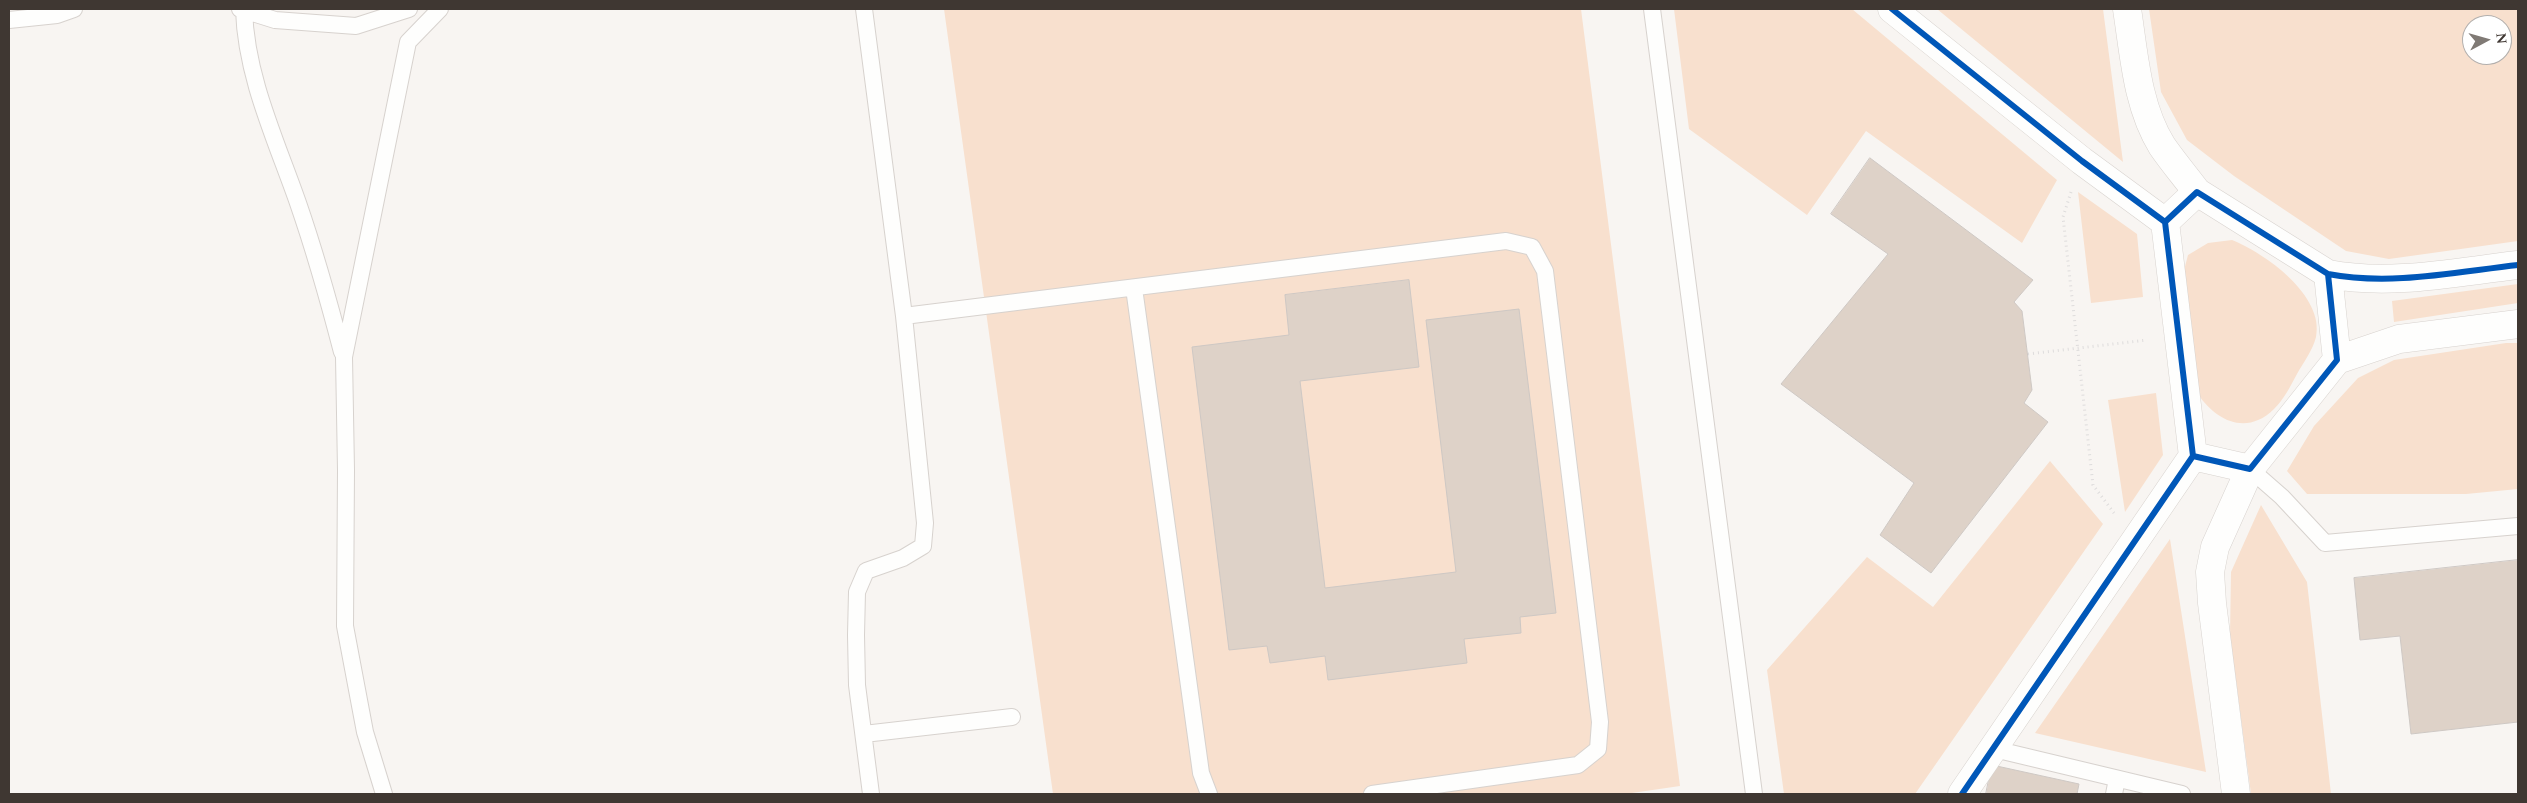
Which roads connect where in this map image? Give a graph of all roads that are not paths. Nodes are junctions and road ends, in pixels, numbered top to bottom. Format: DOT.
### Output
graph roads {
  1 [pos="74,9"];
  2 [pos="242,9"];
  3 [pos="409,9"];
  4 [pos="440,9"];
  5 [pos="864,9"];
  6 [pos="1652,9"];
  7 [pos="1892,9"];
  8 [pos="2127,9"];
  9 [pos="9,20"];
  10 [pos="2197,192"];
  11 [pos="2165,222"];
  12 [pos="2518,265"];
  13 [pos="2328,274"];
  14 [pos="1134,288"];
  15 [pos="904,316"];
  16 [pos="2518,324"];
  17 [pos="344,357"];
  18 [pos="2337,360"];
  19 [pos="2193,456"];
  20 [pos="2250,469"];
  21 [pos="2518,526"];
  22 [pos="1012,717"];
  23 [pos="864,734"];
  24 [pos="1994,749"];
  25 [pos="2115,786"];
  26 [pos="384,794"];
  27 [pos="871,794"];
  28 [pos="1209,794"];
  29 [pos="1372,794"];
  30 [pos="1754,794"];
  31 [pos="1962,794"];
  32 [pos="2182,794"];
  33 [pos="2236,794"];
  1 -- 9 [label="lane"];
  2 -- 3 [label="lane"];
  2 -- 17 [label="lane"];
  4 -- 17 [label="lane"];
  5 -- 15 [label="lane"];
  6 -- 30 [label="lane"];
  7 -- 11 [label="street"];
  8 -- 10 [label="street"];
  10 -- 11 [label="street"];
  10 -- 13 [label="street"];
  11 -- 19 [label="street"];
  12 -- 13 [label="street"];
  13 -- 18 [label="street"];
  14 -- 15 [label="lane"];
  14 -- 28 [label="lane"];
  14 -- 29 [label="lane"];
  15 -- 23 [label="lane"];
  16 -- 18 [label="street"];
  17 -- 26 [label="lane"];
  18 -- 20 [label="street"];
  19 -- 20 [label="street"];
  19 -- 24 [label="street"];
  20 -- 21 [label="lane"];
  20 -- 33 [label="street"];
  22 -- 23 [label="lane"];
  23 -- 27 [label="lane"];
  24 -- 25 [label="lane"];
  24 -- 31 [label="street"];
  25 -- 32 [label="lane"];
}
